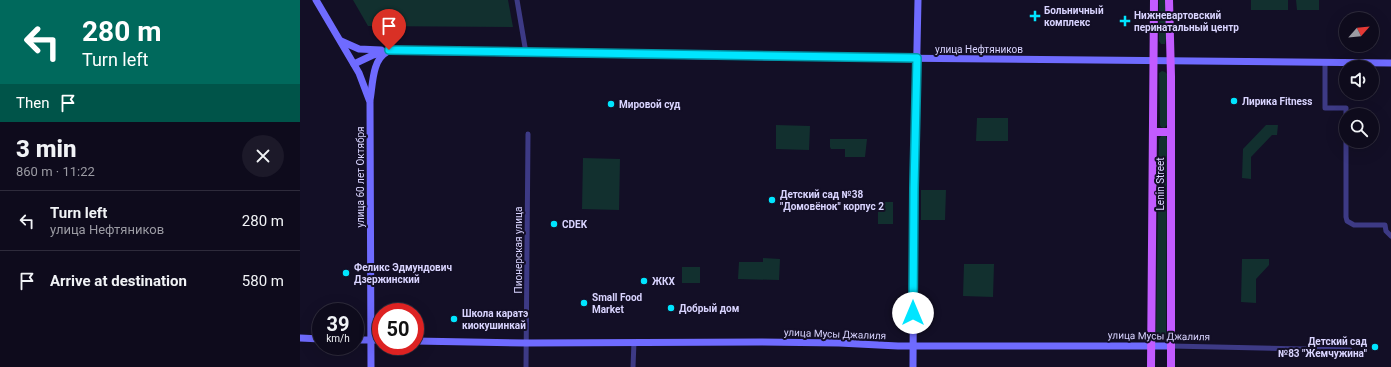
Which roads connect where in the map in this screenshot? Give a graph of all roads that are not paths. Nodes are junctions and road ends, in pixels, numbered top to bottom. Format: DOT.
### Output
graph roads {
  1 [pos="316,0"];
  2 [pos="517,0"];
  3 [pos="918,0"];
  4 [pos="1154,0"];
  5 [pos="1168,0"];
  6 [pos="337,37"];
  7 [pos="389,50"];
  8 [pos="526,53"];
  9 [pos="917,58"];
  10 [pos="1153,60"];
  11 [pos="1170,60"];
  12 [pos="1326,62"];
  13 [pos="1391,63"];
  14 [pos="354,64"];
  15 [pos="370,102"];
  16 [pos="1153,132"];
  17 [pos="1170,132"];
  18 [pos="528,134"];
  19 [pos="1391,236"];
  20 [pos="300,338"];
  21 [pos="312,339"];
  22 [pos="364,340"];
  23 [pos="370,340"];
  24 [pos="424,341"];
  25 [pos="634,342"];
  26 [pos="526,343"];
  27 [pos="913,346"];
  28 [pos="1151,346"];
  29 [pos="1171,346"];
  30 [pos="1350,350"];
  31 [pos="370,367"];
  32 [pos="526,367"];
  33 [pos="633,367"];
  34 [pos="912,367"];
  35 [pos="1151,367"];
  36 [pos="1171,367"];
  1 -- 6 [label="main road, улица 60 лет Октября"];
  2 -- 8 [label="street"];
  3 -- 9 [label="main road"];
  4 -- 10 [label="main road, Lenin Street"];
  5 -- 11 [label="main road, Lenin Street"];
  6 -- 7 [label="main road"];
  6 -- 14 [label="main road, улица 60 лет Октября"];
  7 -- 8 [label="main road, улица Нефтяников"];
  7 -- 14 [label="main road, улица Нефтяников"];
  7 -- 15 [label="main road"];
  8 -- 9 [label="main road, улица Нефтяников"];
  9 -- 10 [label="main road, улица Нефтяников"];
  9 -- 27 [label="main road"];
  10 -- 11 [label="main road, улица Нефтяников"];
  10 -- 16 [label="main road, Lenin Street"];
  11 -- 12 [label="main road, улица Нефтяников"];
  11 -- 17 [label="main road, Lenin Street"];
  12 -- 13 [label="main road, улица Нефтяников"];
  12 -- 19 [label="street"];
  14 -- 15 [label="main road, улица 60 лет Октября"];
  15 -- 23 [label="main road, улица 60 лет Октября"];
  16 -- 17 [label="main road"];
  16 -- 28 [label="main road, Lenin Street"];
  17 -- 29 [label="main road, Lenin Street"];
  18 -- 26 [label="street, Пионерская улица"];
  20 -- 21 [label="main road"];
  22 -- 23 [label="main road"];
  23 -- 31 [label="main road, улица 60 лет Октября"];
  24 -- 26 [label="main road, улица Мусы Джалиля"];
  25 -- 26 [label="main road, улица Мусы Джалиля"];
  25 -- 27 [label="main road, улица Мусы Джалиля"];
  25 -- 33 [label="street"];
  26 -- 32 [label="street, Пионерская улица"];
  27 -- 28 [label="main road, улица Мусы Джалиля"];
  27 -- 34 [label="main road"];
  28 -- 29 [label="main road, улица Мусы Джалиля"];
  28 -- 35 [label="main road, Lenin Street"];
  29 -- 30 [label="street, улица Мусы Джалиля"];
  29 -- 36 [label="main road, Lenin Street"];
}
